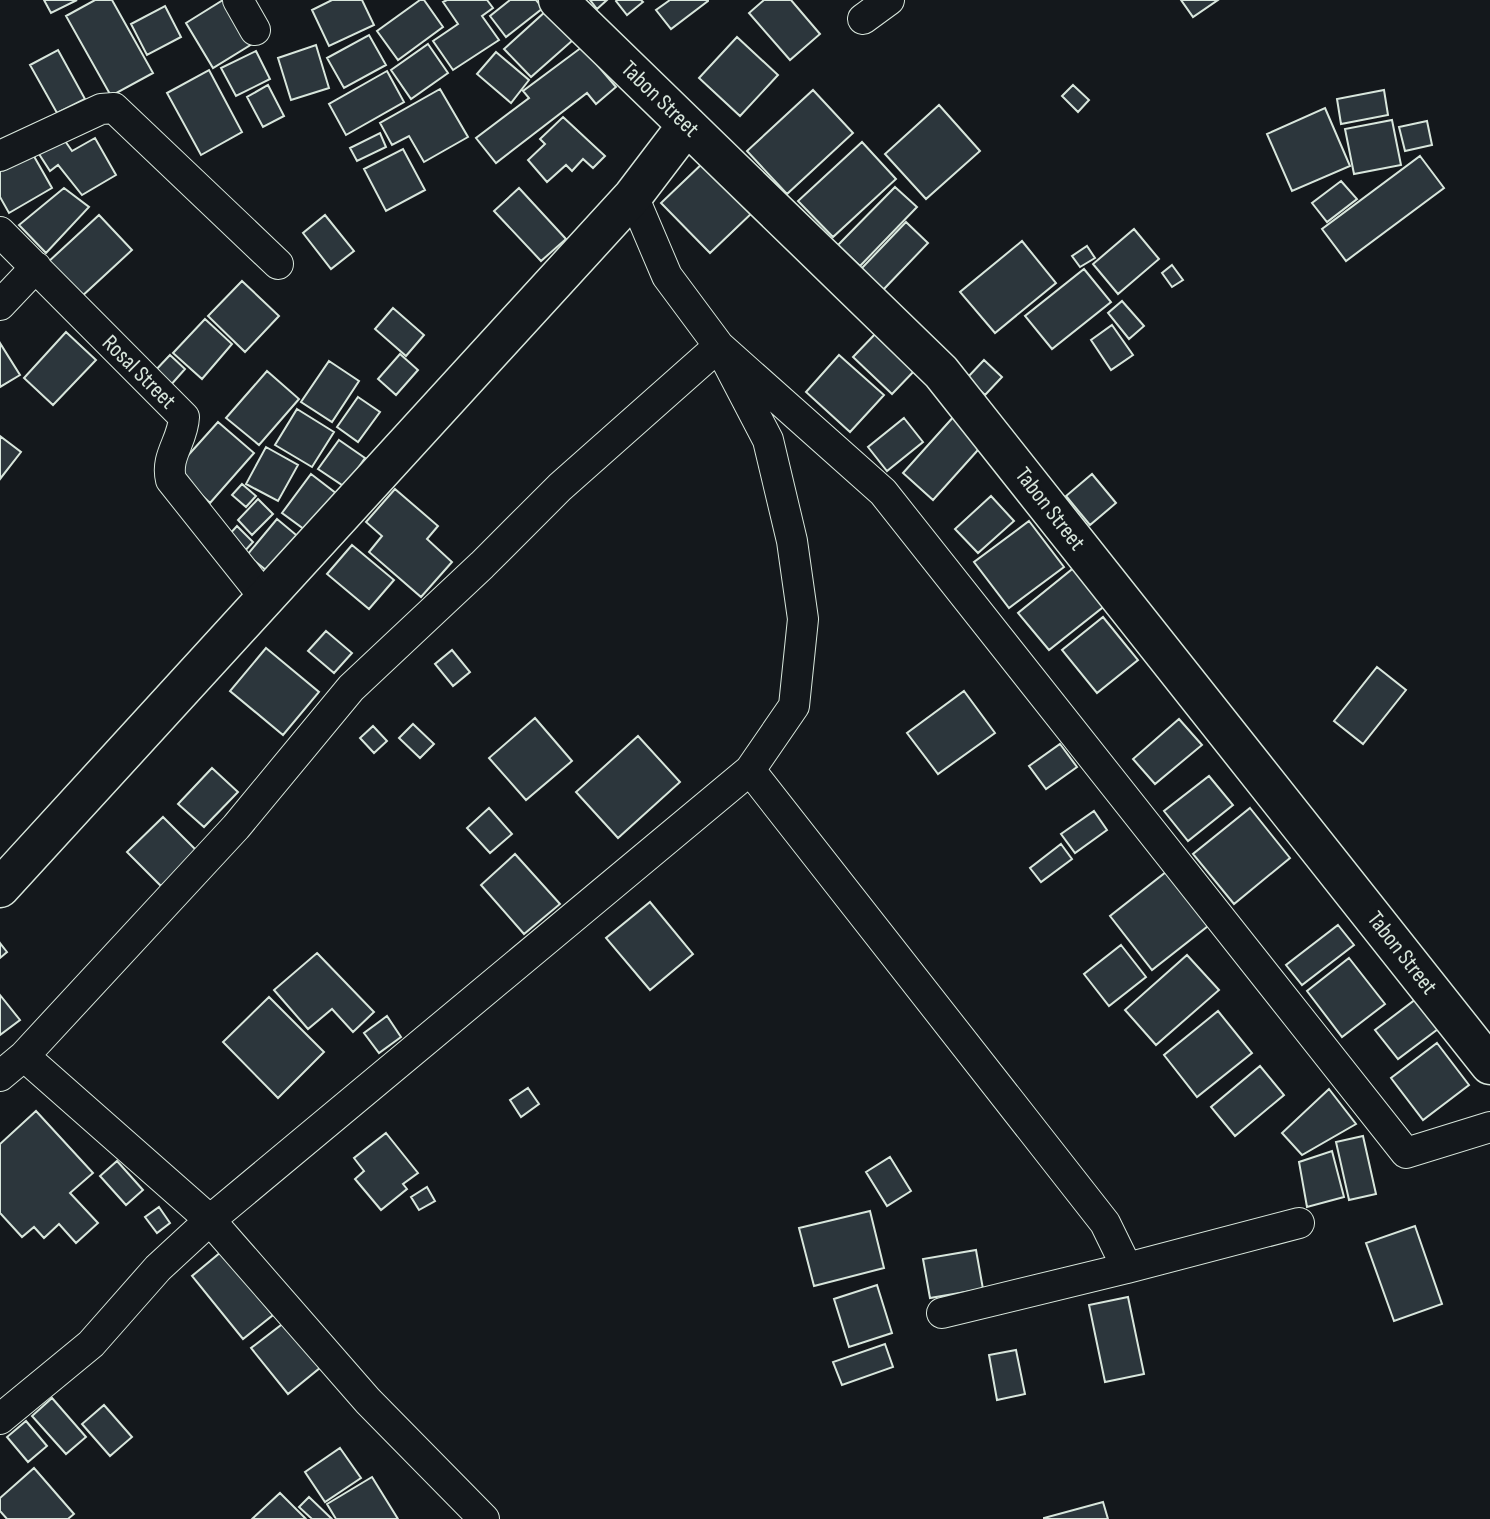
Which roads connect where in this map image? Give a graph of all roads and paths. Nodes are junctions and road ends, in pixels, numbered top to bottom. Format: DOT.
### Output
graph roads {
  1 [pos="238,0"];
  2 [pos="558,0"];
  3 [pos="889,0"];
  4 [pos="863,19"];
  5 [pos="255,30"];
  6 [pos="687,125"];
  7 [pos="0,156"];
  8 [pos="634,196"];
  9 [pos="0,232"];
  10 [pos="278,264"];
  11 [pos="36,267"];
  12 [pos="0,305"];
  13 [pos="719,346"];
  14 [pos="265,598"];
  15 [pos="750,770"];
  16 [pos="0,888"];
  17 [pos="24,1056"];
  18 [pos="1490,1065"];
  19 [pos="0,1076"];
  20 [pos="1490,1127"];
  21 [pos="210,1220"];
  22 [pos="1299,1223"];
  23 [pos="1127,1268"];
  24 [pos="942,1314"];
  25 [pos="0,1419"];
  26 [pos="484,1519"];
  1 -- 5 [label="street"];
  2 -- 6 [label="street, Tabon Street"];
  3 -- 4 [label="street"];
  6 -- 8 [label="street"];
  6 -- 18 [label="street, Tabon Street"];
  7 -- 10 [label="street"];
  8 -- 13 [label="street"];
  8 -- 14 [label="street"];
  9 -- 11 [label="street, Rosal Street"];
  11 -- 12 [label="street"];
  11 -- 14 [label="street, Rosal Street"];
  13 -- 15 [label="street"];
  13 -- 17 [label="street"];
  13 -- 20 [label="street"];
  14 -- 16 [label="street"];
  15 -- 21 [label="street"];
  15 -- 23 [label="street"];
  17 -- 19 [label="street"];
  17 -- 21 [label="street"];
  21 -- 25 [label="street"];
  21 -- 26 [label="street"];
  22 -- 23 [label="street"];
  23 -- 24 [label="street"];
}
